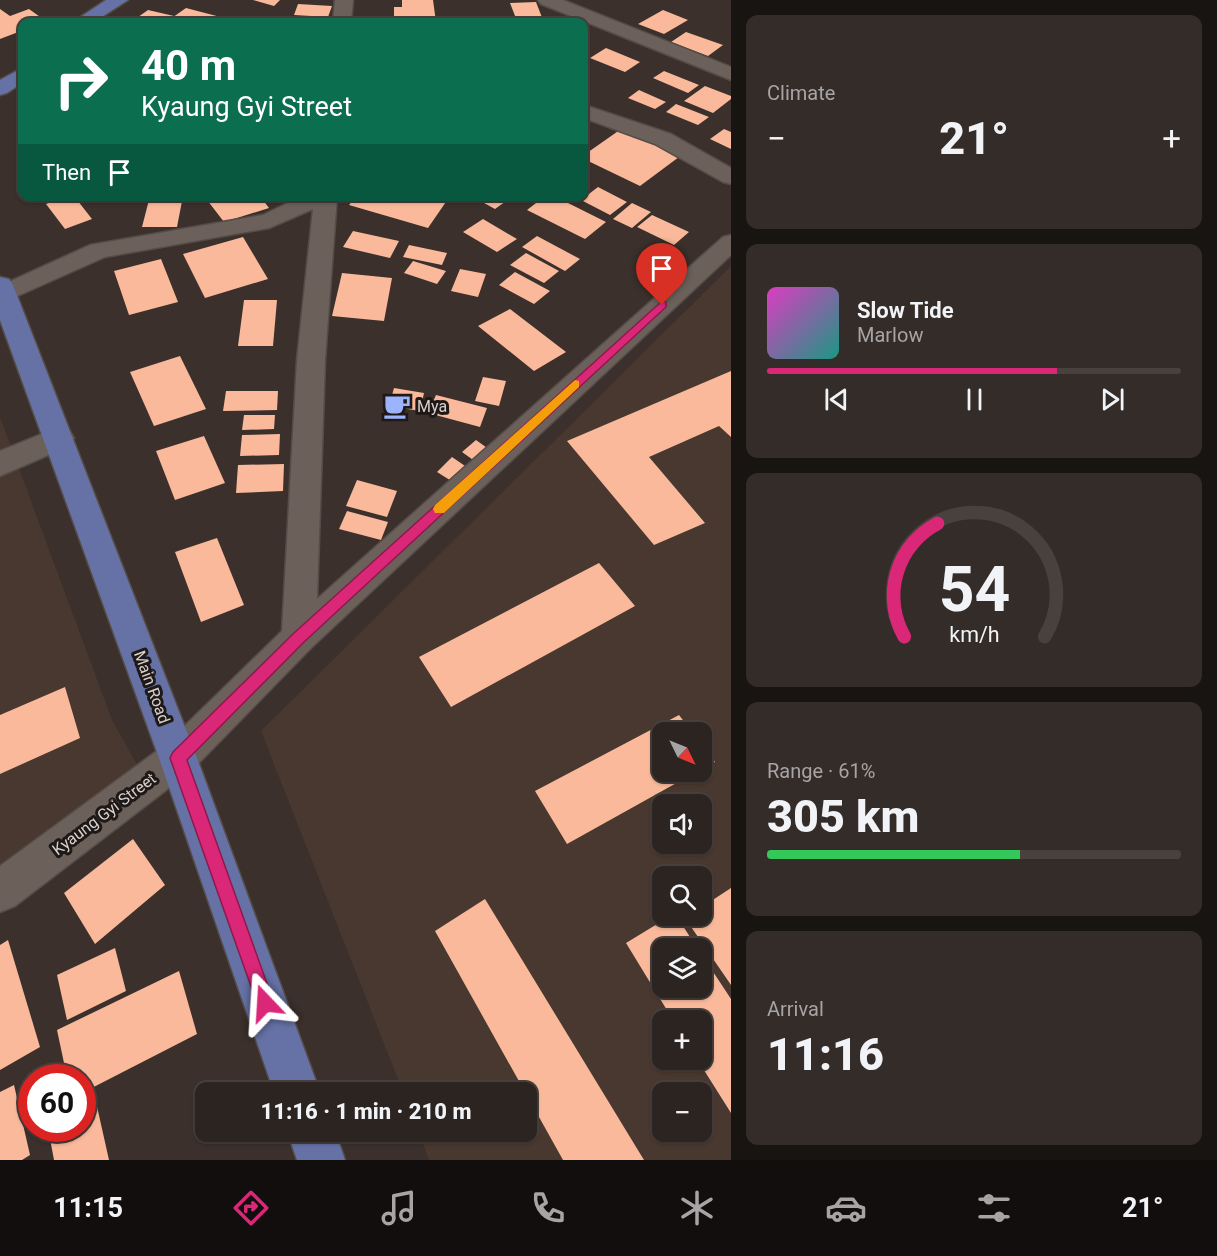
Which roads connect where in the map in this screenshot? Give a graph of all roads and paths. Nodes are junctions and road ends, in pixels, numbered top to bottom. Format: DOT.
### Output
graph roads {
  1 [pos="119,0"];
  2 [pos="141,0"];
  3 [pos="344,0"];
  4 [pos="547,0"];
  5 [pos="89,18"];
  6 [pos="112,18"];
  7 [pos="342,18"];
  8 [pos="18,62"];
  9 [pos="0,73"];
  10 [pos="731,74"];
  11 [pos="18,77"];
  12 [pos="0,89"];
  13 [pos="588,112"];
  14 [pos="731,177"];
  15 [pos="311,201"];
  16 [pos="326,201"];
  17 [pos="731,242"];
  18 [pos="2,290"];
  19 [pos="59,438"];
  20 [pos="0,464"];
  21 [pos="299,637"];
  22 [pos="178,758"];
  23 [pos="0,891"];
  24 [pos="293,1082"];
  25 [pos="315,1142"];
  26 [pos="321,1160"];
  1 -- 5 [label="main road"];
  2 -- 6 [label="main road"];
  3 -- 7 [label="street"];
  4 -- 10 [label="street"];
  8 -- 9 [label="main road"];
  11 -- 12 [label="main road"];
  13 -- 14 [label="street"];
  15 -- 18 [label="street"];
  16 -- 21 [label="street"];
  17 -- 21 [label="street, Kyaung Gyi Street"];
  18 -- 19 [label="main road, Main Road"];
  19 -- 20 [label="street"];
  19 -- 22 [label="main road, Main Road"];
  21 -- 22 [label="street, Kyaung Gyi Street"];
  22 -- 23 [label="street, Kyaung Gyi Street"];
  22 -- 24 [label="main road, Main Road"];
  25 -- 26 [label="main road"];
}
